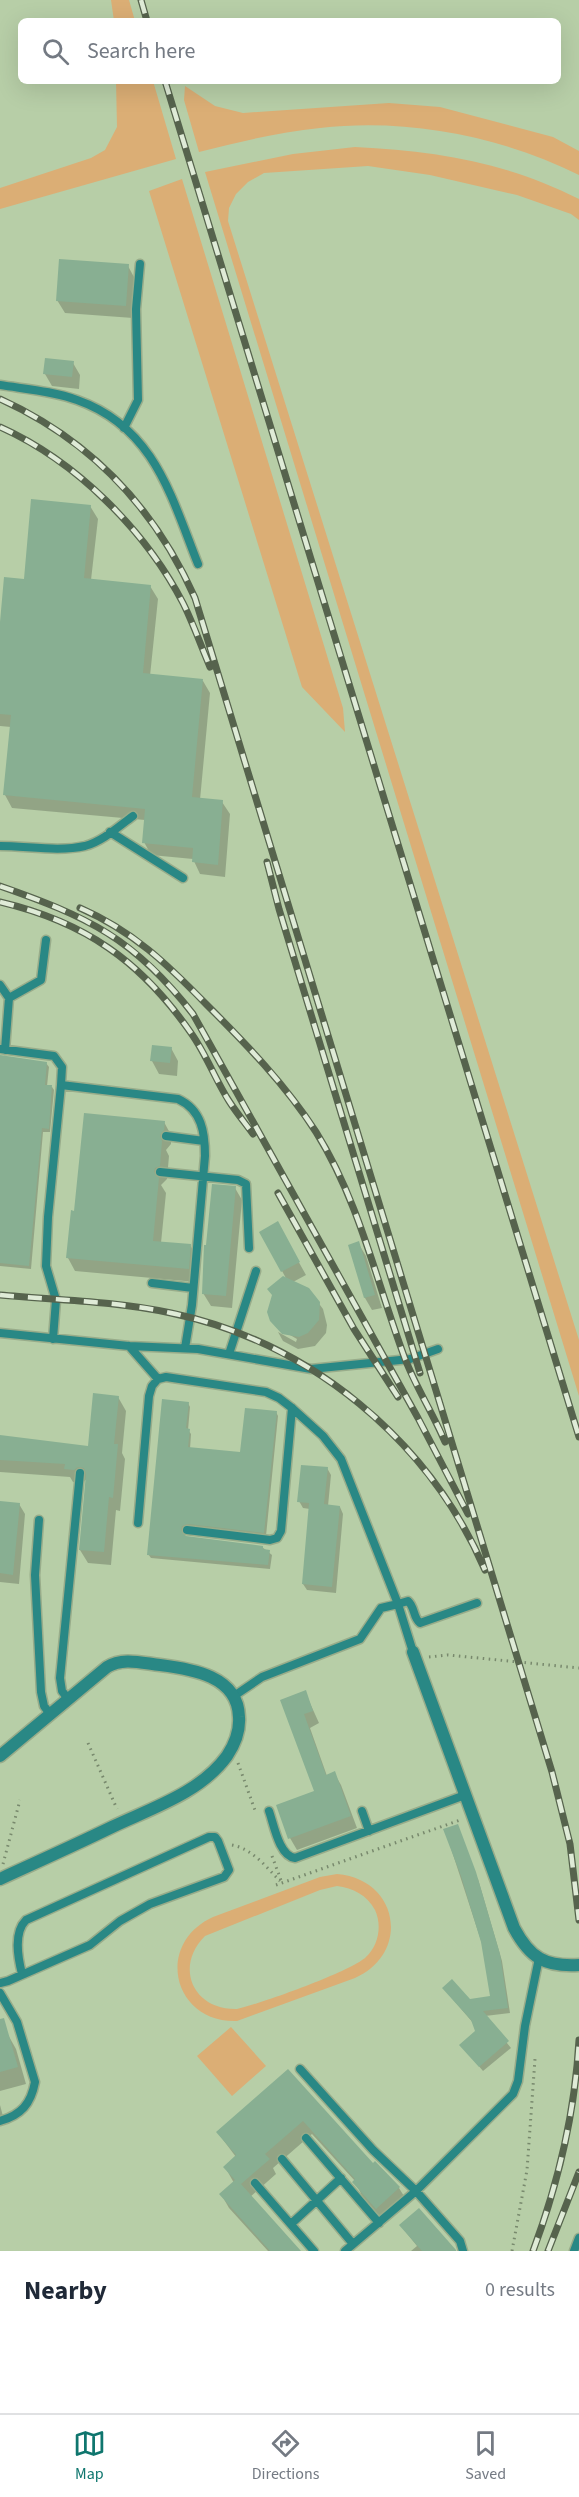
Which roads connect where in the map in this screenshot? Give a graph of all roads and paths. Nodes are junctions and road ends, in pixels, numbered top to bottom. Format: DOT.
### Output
graph roads {
  1 [pos="140,264"];
  2 [pos="0,385"];
  3 [pos="124,428"];
  4 [pos="198,564"];
  5 [pos="133,816"];
  6 [pos="110,832"];
  7 [pos="0,846"];
  8 [pos="183,878"];
  9 [pos="46,940"];
  10 [pos="0,985"];
  11 [pos="9,998"];
  12 [pos="3,1049"];
  13 [pos="61,1084"];
  14 [pos="165,1136"];
  15 [pos="204,1141"];
  16 [pos="159,1172"];
  17 [pos="203,1177"];
  18 [pos="249,1248"];
  19 [pos="255,1271"];
  20 [pos="152,1283"];
  21 [pos="193,1288"];
  22 [pos="0,1333"];
  23 [pos="53,1338"];
  24 [pos="129,1346"];
  25 [pos="185,1348"];
  26 [pos="438,1349"];
  27 [pos="229,1354"];
  28 [pos="158,1378"];
  29 [pos="292,1408"];
  30 [pos="80,1473"];
  31 [pos="39,1520"];
  32 [pos="138,1523"];
  33 [pos="187,1530"];
  34 [pos="477,1603"];
  35 [pos="398,1604"];
  36 [pos="414,1656"];
  37 [pos="579,1668"];
  38 [pos="234,1696"];
  39 [pos="68,1699"];
  40 [pos="50,1714"];
  41 [pos="87,1743"];
  42 [pos="0,1755"];
  43 [pos="465,1795"];
  44 [pos="20,1800"];
  45 [pos="118,1811"];
  46 [pos="269,1811"];
  47 [pos="362,1811"];
  48 [pos="477,1826"];
  49 [pos="369,1831"];
  50 [pos="220,1846"];
  51 [pos="2,1865"];
  52 [pos="0,1879"];
  53 [pos="282,1883"];
  54 [pos="276,1885"];
  55 [pos="539,1958"];
  56 [pos="579,1965"];
  57 [pos="22,1974"];
  58 [pos="0,1983"];
  59 [pos="0,1993"];
  60 [pos="523,2043"];
  61 [pos="300,2069"];
  62 [pos="0,2121"];
  63 [pos="306,2138"];
  64 [pos="282,2159"];
  65 [pos="341,2178"];
  66 [pos="255,2183"];
  67 [pos="416,2191"];
  68 [pos="316,2200"];
  69 [pos="379,2223"];
  70 [pos="291,2224"];
  71 [pos="579,2238"];
  72 [pos="353,2244"];
  73 [pos="314,2251"];
  74 [pos="345,2251"];
  75 [pos="463,2251"];
  76 [pos="512,2251"];
  77 [pos="574,2251"];
  1 -- 3 [label="lane"];
  2 -- 3 [label="lane"];
  3 -- 4 [label="lane"];
  5 -- 6 [label="lane"];
  6 -- 7 [label="lane"];
  6 -- 8 [label="lane"];
  9 -- 11 [label="lane"];
  10 -- 11 [label="lane"];
  11 -- 12 [label="lane"];
  12 -- 13 [label="lane"];
  13 -- 15 [label="lane"];
  13 -- 23 [label="lane"];
  14 -- 15 [label="lane"];
  15 -- 17 [label="lane"];
  16 -- 17 [label="lane"];
  17 -- 18 [label="lane"];
  17 -- 21 [label="lane"];
  19 -- 27 [label="lane"];
  20 -- 21 [label="lane"];
  21 -- 25 [label="lane"];
  22 -- 23 [label="lane"];
  23 -- 24 [label="lane"];
  24 -- 25 [label="lane"];
  24 -- 28 [label="lane"];
  25 -- 27 [label="lane"];
  26 -- 27 [label="lane"];
  28 -- 29 [label="lane"];
  28 -- 32 [label="lane"];
  29 -- 33 [label="lane"];
  29 -- 35 [label="lane"];
  30 -- 39 [label="lane"];
  31 -- 40 [label="lane"];
  34 -- 35 [label="lane"];
  35 -- 36 [label="lane"];
  35 -- 38 [label="lane"];
  36 -- 37 [label="path"];
  36 -- 43 [label="street"];
  38 -- 39 [label="street"];
  38 -- 52 [label="street"];
  39 -- 40 [label="street"];
  40 -- 42 [label="street"];
  41 -- 45 [label="path"];
  43 -- 48 [label="street"];
  43 -- 49 [label="lane"];
  44 -- 51 [label="path"];
  46 -- 49 [label="lane"];
  47 -- 49 [label="lane"];
  48 -- 53 [label="path"];
  48 -- 55 [label="street"];
  50 -- 53 [label="path"];
  50 -- 57 [label="lane"];
  50 -- 57 [label="lane"];
  53 -- 54 [label="path"];
  55 -- 56 [label="street"];
  55 -- 60 [label="lane"];
  57 -- 58 [label="lane"];
  59 -- 62 [label="lane"];
  60 -- 67 [label="lane"];
  60 -- 76 [label="path"];
  61 -- 67 [label="lane"];
  63 -- 65 [label="lane"];
  64 -- 68 [label="lane"];
  65 -- 68 [label="lane"];
  65 -- 69 [label="lane"];
  66 -- 70 [label="lane"];
  67 -- 69 [label="lane"];
  67 -- 75 [label="lane"];
  68 -- 70 [label="lane"];
  68 -- 72 [label="lane"];
  69 -- 72 [label="lane"];
  70 -- 73 [label="lane"];
  71 -- 77 [label="lane"];
  72 -- 74 [label="lane"];
}
